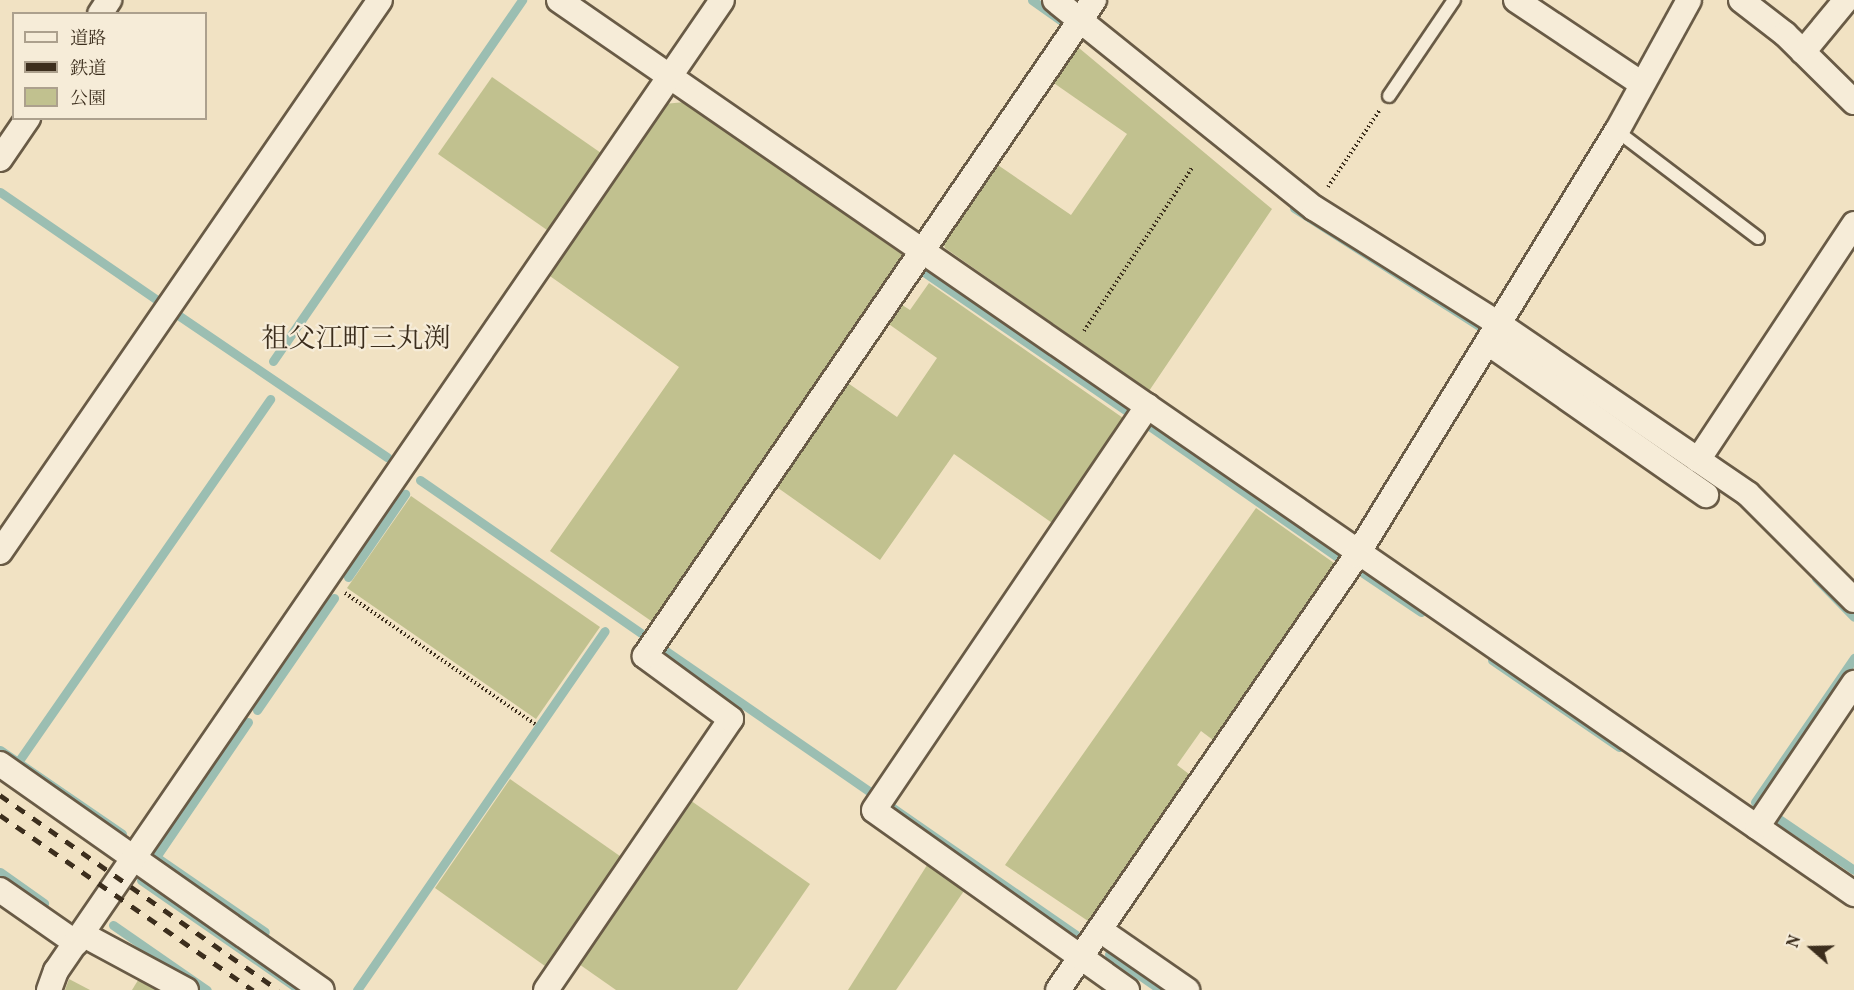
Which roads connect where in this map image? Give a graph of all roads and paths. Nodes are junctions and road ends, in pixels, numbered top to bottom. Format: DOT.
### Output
graph roads {
  1 [pos="380,0"];
  2 [pos="559,0"];
  3 [pos="722,0"];
  4 [pos="1055,0"];
  5 [pos="1454,0"];
  6 [pos="1516,0"];
  7 [pos="1689,0"];
  8 [pos="1742,0"];
  9 [pos="1846,0"];
  10 [pos="1088,9"];
  11 [pos="1803,52"];
  12 [pos="670,77"];
  13 [pos="1642,84"];
  14 [pos="1389,96"];
  15 [pos="1854,102"];
  16 [pos="27,120"];
  17 [pos="1617,132"];
  18 [pos="0,159"];
  19 [pos="1192,168"];
  20 [pos="1314,208"];
  21 [pos="1854,224"];
  22 [pos="1758,238"];
  23 [pos="923,250"];
  24 [pos="1493,334"];
  25 [pos="1071,352"];
  26 [pos="1148,406"];
  27 [pos="1698,460"];
  28 [pos="1706,495"];
  29 [pos="0,552"];
  30 [pos="1357,555"];
  31 [pos="325,579"];
  32 [pos="1853,598"];
  33 [pos="1854,683"];
  34 [pos="535,724"];
  35 [pos="0,764"];
  36 [pos="1757,827"];
  37 [pos="134,858"];
  38 [pos="0,890"];
  39 [pos="1854,894"];
  40 [pos="1100,930"];
  41 [pos="79,938"];
  42 [pos="1081,958"];
  43 [pos="49,990"];
  44 [pos="186,990"];
  45 [pos="322,990"];
  46 [pos="546,990"];
  47 [pos="1058,990"];
  48 [pos="1127,990"];
  49 [pos="1187,990"];
  1 -- 29 [label="street"];
  2 -- 12 [label="street"];
  3 -- 12 [label="street"];
  4 -- 10 [label="street"];
  5 -- 14 [label="lane"];
  6 -- 13 [label="street"];
  7 -- 13 [label="street"];
  8 -- 11 [label="street"];
  9 -- 11 [label="street"];
  10 -- 20 [label="street"];
  10 -- 23 [label="street"];
  11 -- 15 [label="street"];
  12 -- 23 [label="street"];
  12 -- 31 [label="street"];
  13 -- 17 [label="street"];
  14 -- 20 [label="path"];
  16 -- 18 [label="street"];
  17 -- 22 [label="lane"];
  17 -- 24 [label="street"];
  19 -- 25 [label="path"];
  20 -- 24 [label="street"];
  21 -- 27 [label="street"];
  23 -- 25 [label="street"];
  23 -- 46 [label="street"];
  24 -- 27 [label="street"];
  24 -- 28 [label="street"];
  24 -- 30 [label="street"];
  25 -- 26 [label="street"];
  26 -- 30 [label="street"];
  26 -- 42 [label="street"];
  27 -- 32 [label="street"];
  30 -- 36 [label="street"];
  30 -- 40 [label="street"];
  31 -- 34 [label="path"];
  31 -- 37 [label="street"];
  33 -- 36 [label="street"];
  35 -- 37 [label="street"];
  36 -- 39 [label="street"];
  37 -- 41 [label="street"];
  37 -- 45 [label="street"];
  38 -- 41 [label="street"];
  40 -- 42 [label="street"];
  40 -- 49 [label="street"];
  41 -- 43 [label="street"];
  41 -- 44 [label="street"];
  42 -- 47 [label="street"];
  42 -- 48 [label="street"];
}
